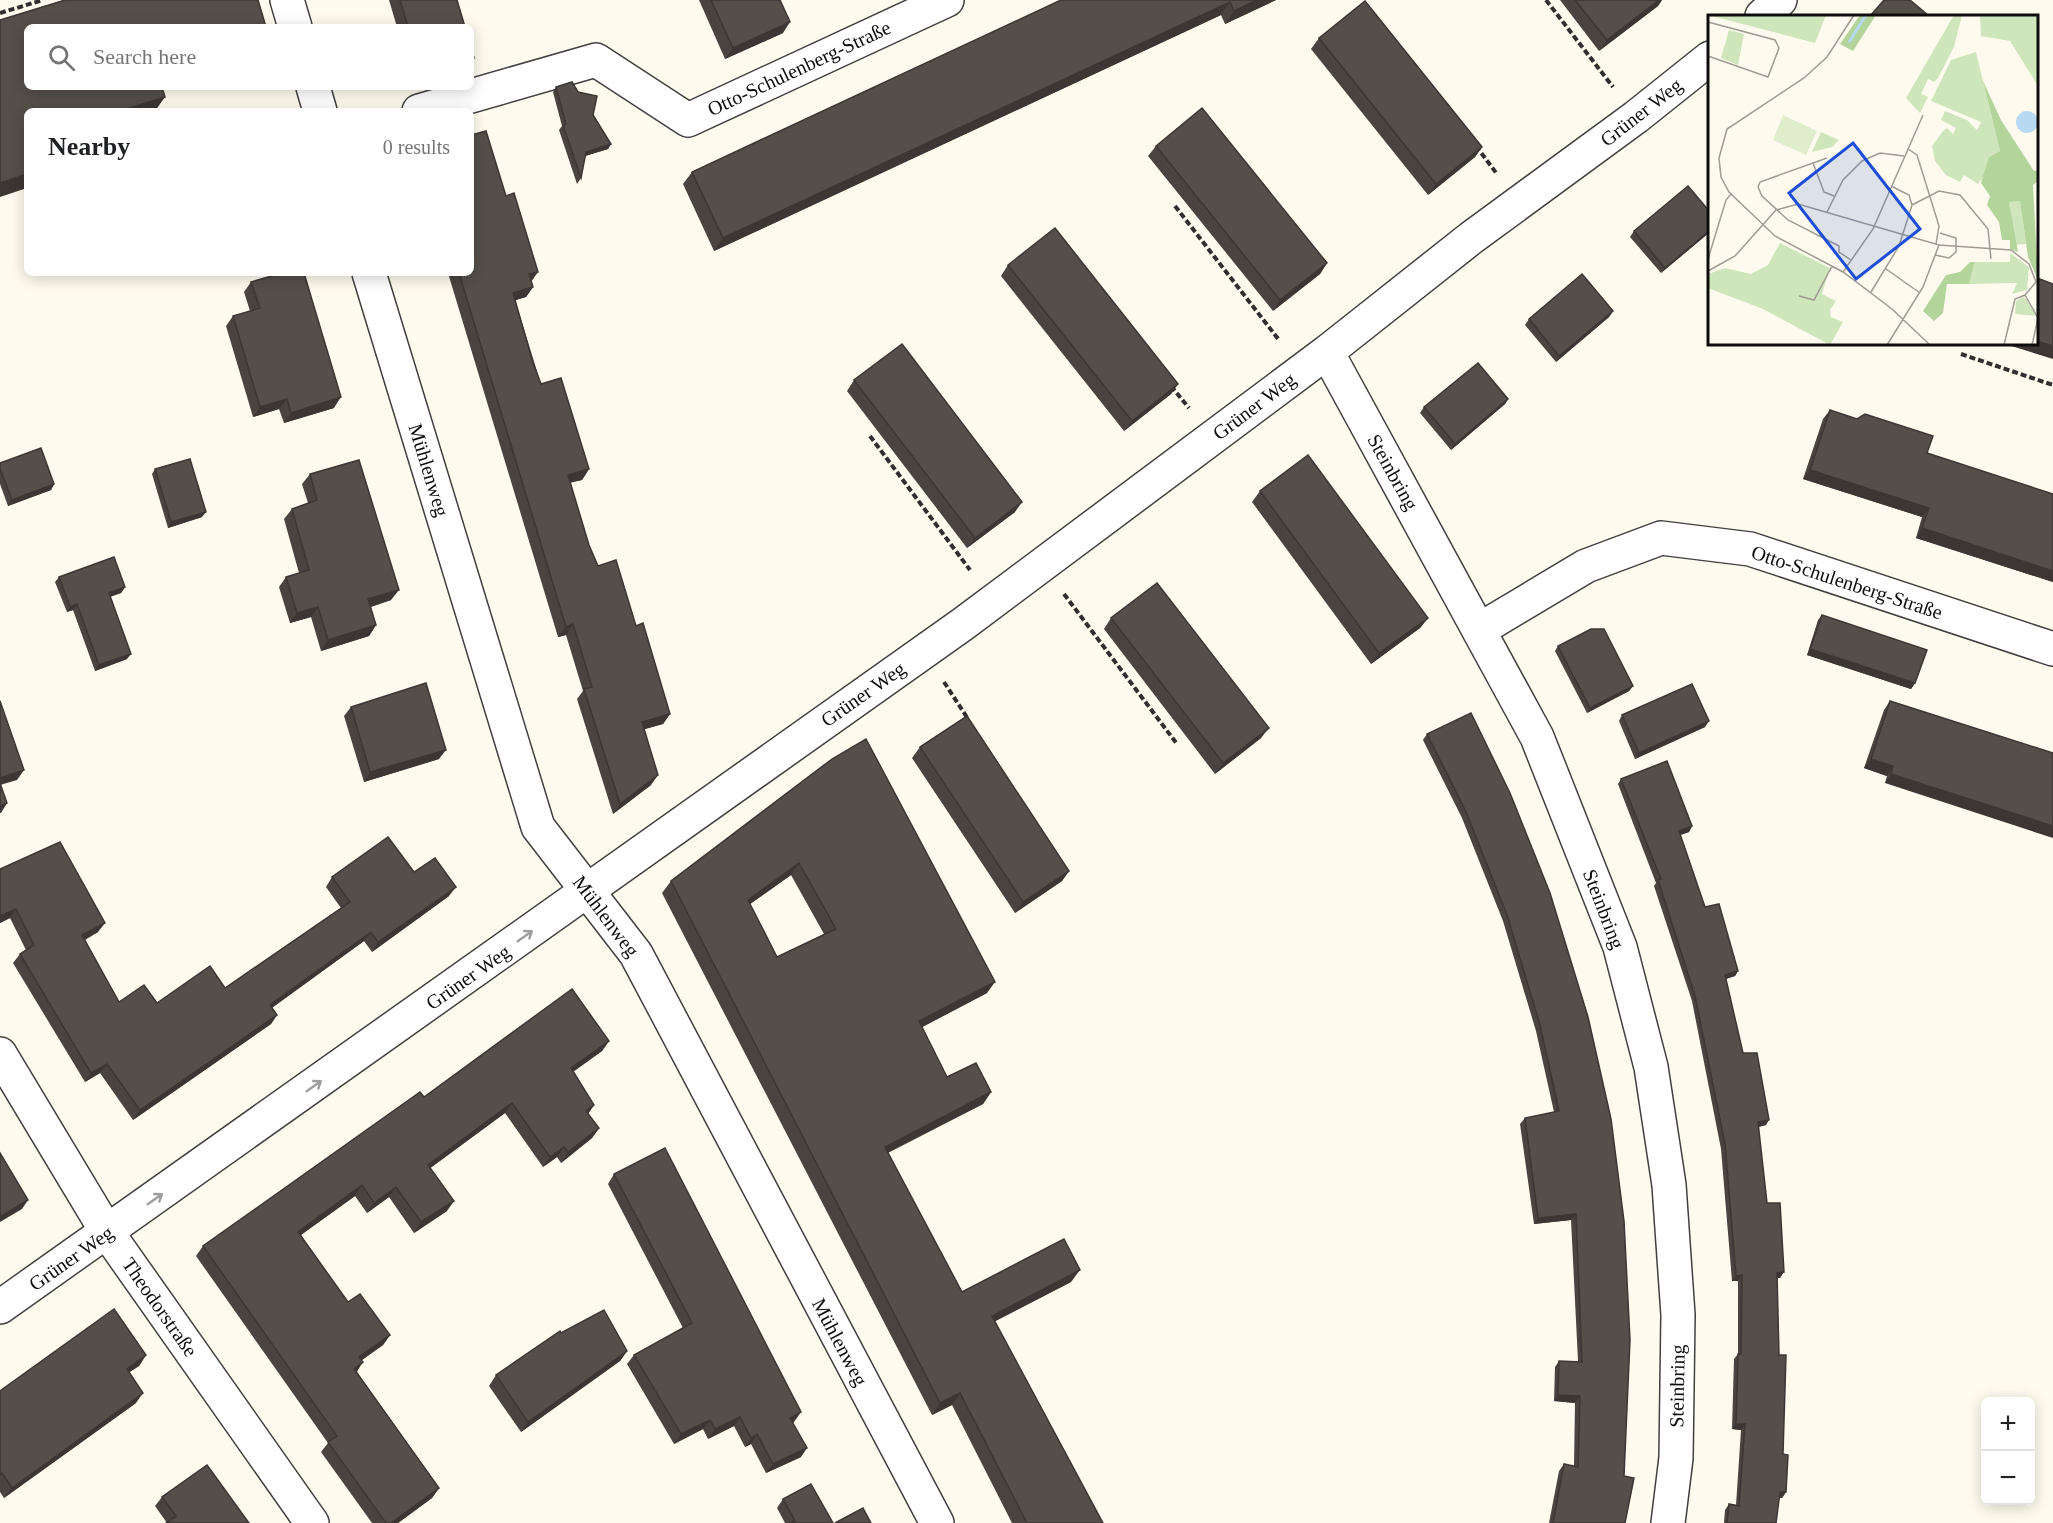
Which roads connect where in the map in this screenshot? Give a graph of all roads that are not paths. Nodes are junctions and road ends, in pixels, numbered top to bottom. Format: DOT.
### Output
graph roads {
  1 [pos="287,0"];
  2 [pos="947,0"];
  3 [pos="1780,0"];
  4 [pos="1762,15"];
  5 [pos="294,24"];
  6 [pos="1708,60"];
  7 [pos="314,90"];
  8 [pos="319,108"];
  9 [pos="430,108"];
  10 [pos="370,276"];
  11 [pos="1315,361"];
  12 [pos="1479,630"];
  13 [pos="2053,649"];
  14 [pos="588,891"];
  15 [pos="0,1054"];
  16 [pos="107,1232"];
  17 [pos="0,1308"];
  18 [pos="312,1523"];
  19 [pos="937,1523"];
  20 [pos="1668,1523"];
  1 -- 5 [label="street"];
  2 -- 9 [label="street, Otto-Schulenberg-Straße"];
  3 -- 4 [label="street"];
  6 -- 11 [label="street, Grüner Weg"];
  7 -- 8 [label="street"];
  10 -- 14 [label="street, Mühlenweg"];
  11 -- 12 [label="street, Steinbring"];
  11 -- 14 [label="street, Grüner Weg"];
  12 -- 13 [label="street, Otto-Schulenberg-Straße"];
  12 -- 20 [label="street, Steinbring"];
  16 -- 14 [label="street, Grüner Weg, one-way"];
  14 -- 19 [label="street, Mühlenweg"];
  15 -- 16 [label="street, Theodorstraße"];
  16 -- 17 [label="street, Grüner Weg"];
  16 -- 18 [label="street, Theodorstraße"];
}
